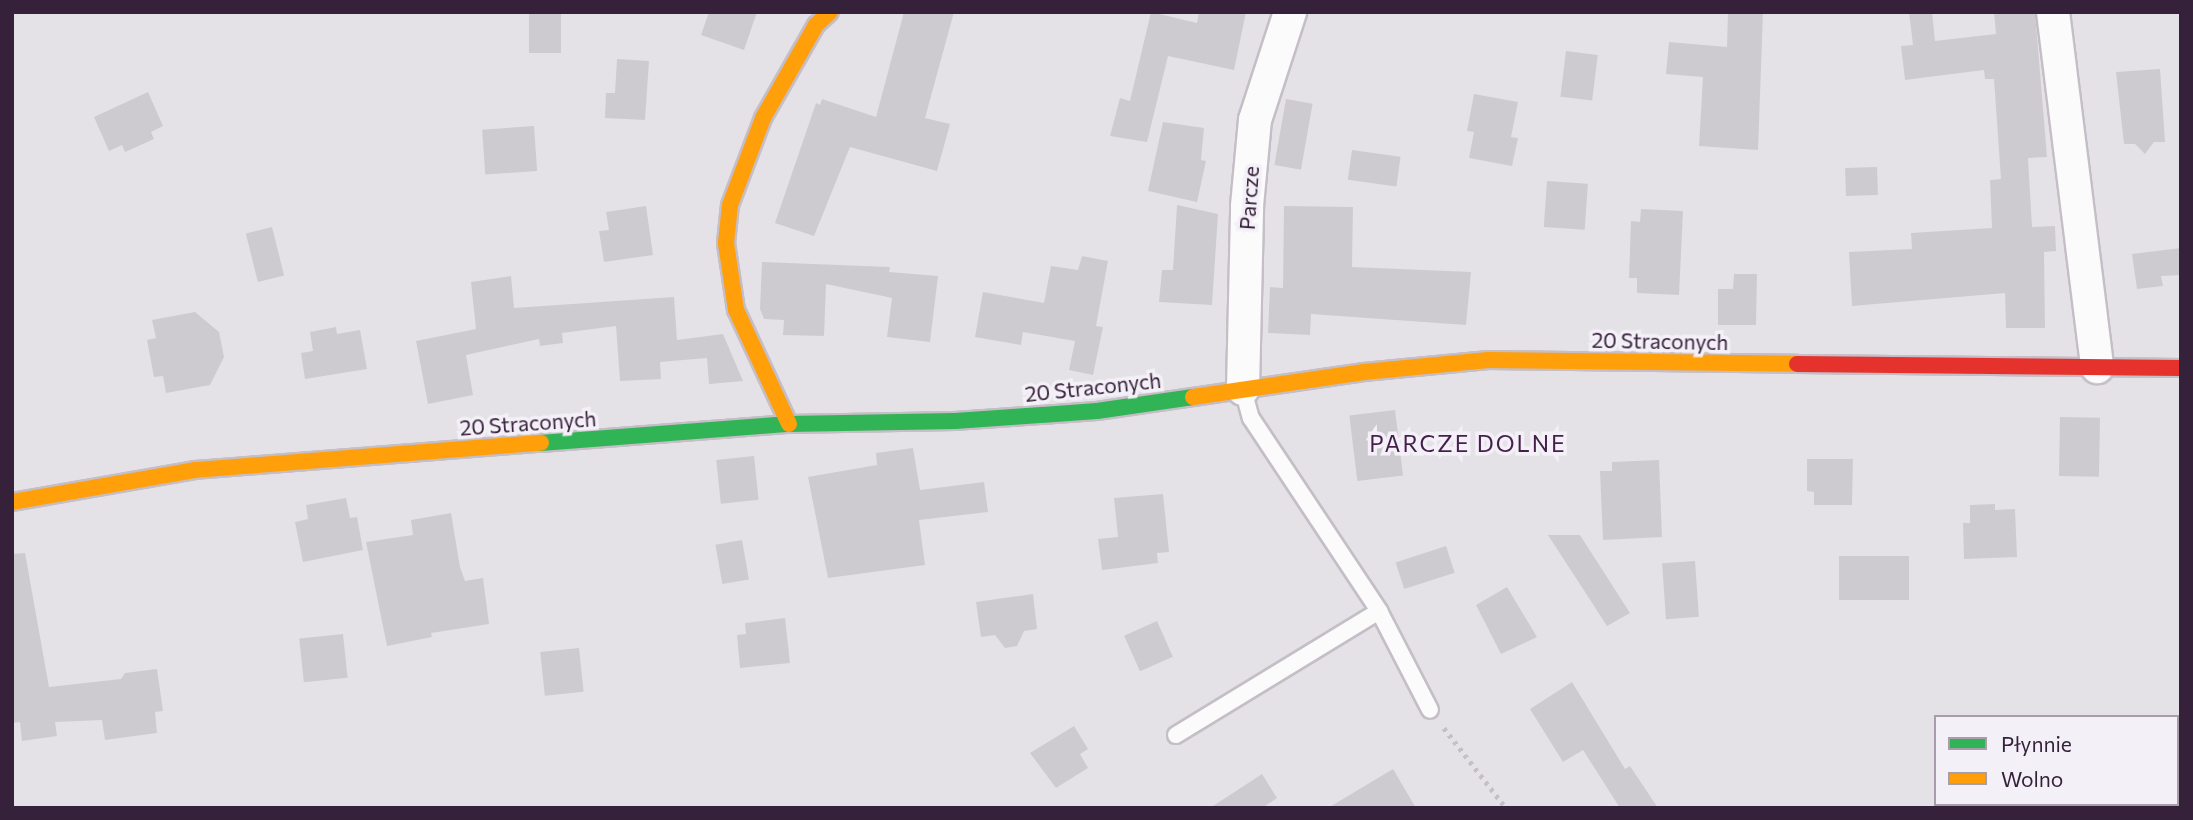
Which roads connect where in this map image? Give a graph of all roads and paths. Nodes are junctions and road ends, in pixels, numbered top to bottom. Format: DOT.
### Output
graph roads {
  1 [pos="830,12"];
  2 [pos="1290,12"];
  3 [pos="2053,12"];
  4 [pos="2096,367"];
  5 [pos="2181,368"];
  6 [pos="1243,389"];
  7 [pos="789,424"];
  8 [pos="12,502"];
  9 [pos="1379,611"];
  10 [pos="1430,710"];
  11 [pos="1176,735"];
  12 [pos="1506,808"];
  1 -- 7 [label="main road"];
  2 -- 6 [label="street, Parcze"];
  3 -- 4 [label="street"];
  4 -- 5 [label="main road, 20 Straconych"];
  4 -- 6 [label="main road, 20 Straconych"];
  6 -- 7 [label="main road, 20 Straconych"];
  6 -- 9 [label="lane"];
  7 -- 8 [label="main road, 20 Straconych"];
  9 -- 10 [label="lane"];
  9 -- 11 [label="lane"];
  10 -- 12 [label="path"];
}
